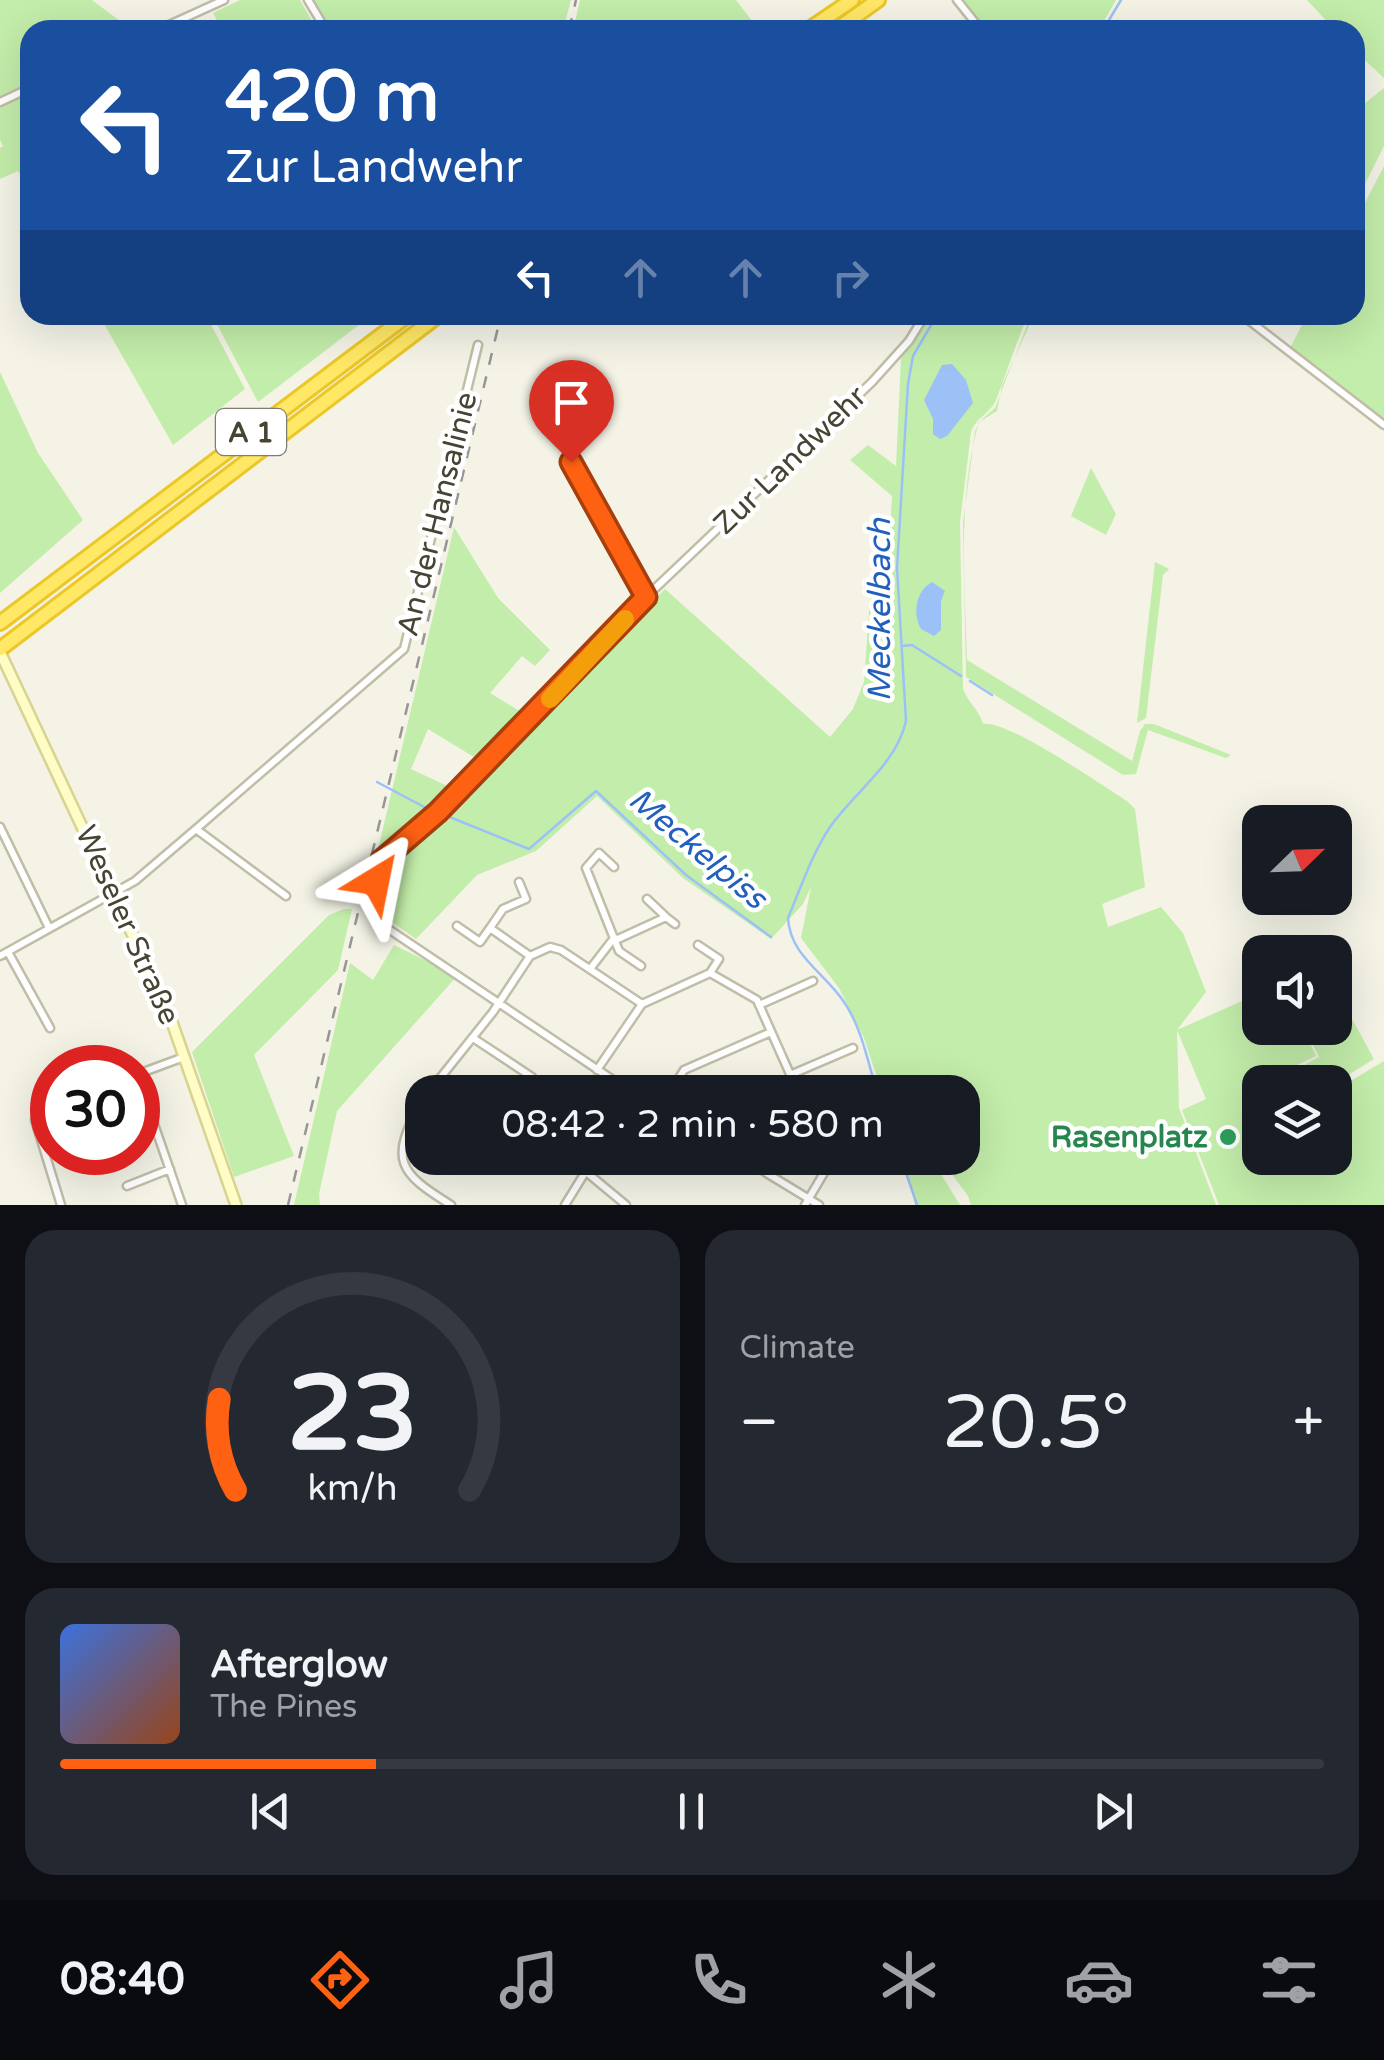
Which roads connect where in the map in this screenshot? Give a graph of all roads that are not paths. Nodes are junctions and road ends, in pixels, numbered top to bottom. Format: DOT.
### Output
graph roads {
  1 [pos="224,0"];
  2 [pos="852,0"];
  3 [pos="878,0"];
  4 [pos="957,0"];
  5 [pos="180,20"];
  6 [pos="823,20"];
  7 [pos="850,20"];
  8 [pos="973,20"];
  9 [pos="395,325"];
  10 [pos="426,325"];
  11 [pos="919,325"];
  12 [pos="1255,325"];
  13 [pos="478,344"];
  14 [pos="1384,426"];
  15 [pos="571,462"];
  16 [pos="646,597"];
  17 [pos="0,623"];
  18 [pos="0,651"];
  19 [pos="0,826"];
  20 [pos="196,830"];
  21 [pos="614,867"];
  22 [pos="519,882"];
  23 [pos="114,891"];
  24 [pos="286,896"];
  25 [pos="647,899"];
  26 [pos="666,917"];
  27 [pos="675,924"];
  28 [pos="457,926"];
  29 [pos="49,928"];
  30 [pos="490,928"];
  31 [pos="614,938"];
  32 [pos="698,946"];
  33 [pos="4,954"];
  34 [pos="530,956"];
  35 [pos="641,966"];
  36 [pos="590,969"];
  37 [pos="710,973"];
  38 [pos="814,982"];
  39 [pos="499,1002"];
  40 [pos="642,1004"];
  41 [pos="759,1004"];
  42 [pos="50,1028"];
  43 [pos="771,1032"];
  44 [pos="472,1038"];
  45 [pos="853,1048"];
  46 [pos="186,1056"];
  47 [pos="160,1067"];
  48 [pos="597,1070"];
  49 [pos="443,1075"];
  50 [pos="529,1075"];
  51 [pos="605,1075"];
  52 [pos="680,1075"];
  53 [pos="790,1075"];
  54 [pos="160,1140"];
  55 [pos="170,1169"];
  56 [pos="52,1175"];
  57 [pos="409,1175"];
  58 [pos="583,1175"];
  59 [pos="590,1175"];
  60 [pos="767,1175"];
  61 [pos="823,1175"];
  62 [pos="127,1186"];
  63 [pos="807,1202"];
  64 [pos="61,1205"];
  65 [pos="182,1205"];
  66 [pos="236,1205"];
  67 [pos="450,1205"];
  68 [pos="564,1205"];
  69 [pos="626,1205"];
  70 [pos="818,1205"];
  1 -- 5 [label="street"];
  2 -- 6 [label="highway"];
  3 -- 7 [label="highway"];
  4 -- 8 [label="street"];
  9 -- 17 [label="highway, A 1"];
  10 -- 18 [label="highway, A 1"];
  11 -- 16 [label="street, Zur Landwehr"];
  12 -- 14 [label="street"];
  13 -- 20 [label="street, An der Hansalinie"];
  15 -- 16 [label="street"];
  16 -- 39 [label="street, Zur Landwehr"];
  18 -- 23 [label="main road, Weseler Straße"];
  19 -- 29 [label="street"];
  20 -- 23 [label="street, An der Hansalinie"];
  20 -- 24 [label="street"];
  21 -- 31 [label="street"];
  22 -- 30 [label="street"];
  23 -- 29 [label="street, An der Hansalinie"];
  23 -- 46 [label="main road, Weseler Straße"];
  25 -- 26 [label="street"];
  26 -- 27 [label="street"];
  26 -- 31 [label="street"];
  28 -- 30 [label="street"];
  29 -- 33 [label="street, An der Hansalinie"];
  30 -- 34 [label="street"];
  31 -- 35 [label="street"];
  31 -- 36 [label="street"];
  32 -- 37 [label="street"];
  33 -- 42 [label="street"];
  34 -- 36 [label="street"];
  34 -- 39 [label="street"];
  36 -- 40 [label="street"];
  37 -- 40 [label="street"];
  37 -- 41 [label="street"];
  38 -- 41 [label="street"];
  39 -- 44 [label="street"];
  39 -- 48 [label="street"];
  40 -- 48 [label="street"];
  41 -- 43 [label="street"];
  43 -- 52 [label="street"];
  43 -- 53 [label="street"];
  44 -- 49 [label="street"];
  44 -- 50 [label="street"];
  45 -- 53 [label="street"];
  46 -- 47 [label="street"];
  46 -- 66 [label="main road, Weseler Straße"];
  48 -- 51 [label="street"];
  54 -- 55 [label="street"];
  55 -- 62 [label="street"];
  55 -- 65 [label="street"];
  56 -- 64 [label="street"];
  57 -- 67 [label="street"];
  58 -- 68 [label="street"];
  59 -- 69 [label="street"];
  60 -- 63 [label="street"];
  61 -- 63 [label="street"];
  63 -- 70 [label="street"];
}
